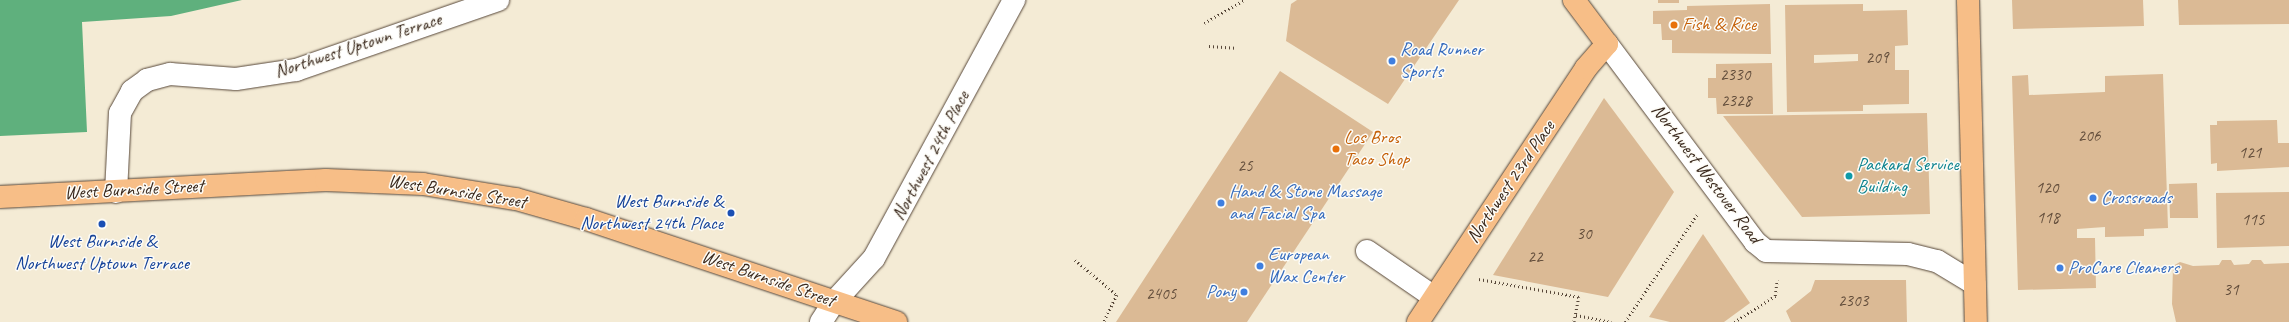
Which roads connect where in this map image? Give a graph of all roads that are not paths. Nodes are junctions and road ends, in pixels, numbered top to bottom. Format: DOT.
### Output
graph roads {
  1 [pos="498,0"];
  2 [pos="1014,0"];
  3 [pos="1574,0"];
  4 [pos="1968,0"];
  5 [pos="1607,44"];
  6 [pos="116,192"];
  7 [pos="0,197"];
  8 [pos="1367,251"];
  9 [pos="1975,284"];
  10 [pos="1434,297"];
  11 [pos="834,302"];
  12 [pos="1975,319"];
  13 [pos="821,322"];
  14 [pos="896,322"];
  15 [pos="1418,322"];
  1 -- 6 [label="street, Northwest Uptown Terrace"];
  2 -- 11 [label="street, Northwest 24th Place"];
  3 -- 5 [label="main road, Northwest Westover Road"];
  4 -- 9 [label="main road"];
  5 -- 9 [label="street, Northwest Westover Road"];
  5 -- 10 [label="main road, Northwest 23rd Place"];
  6 -- 7 [label="main road, West Burnside Street"];
  6 -- 11 [label="main road, West Burnside Street"];
  8 -- 10 [label="street"];
  9 -- 12 [label="main road"];
  10 -- 15 [label="main road, Northwest 23rd Place"];
  11 -- 13 [label="street, Northwest 24th Place"];
  11 -- 14 [label="main road, West Burnside Street"];
}
